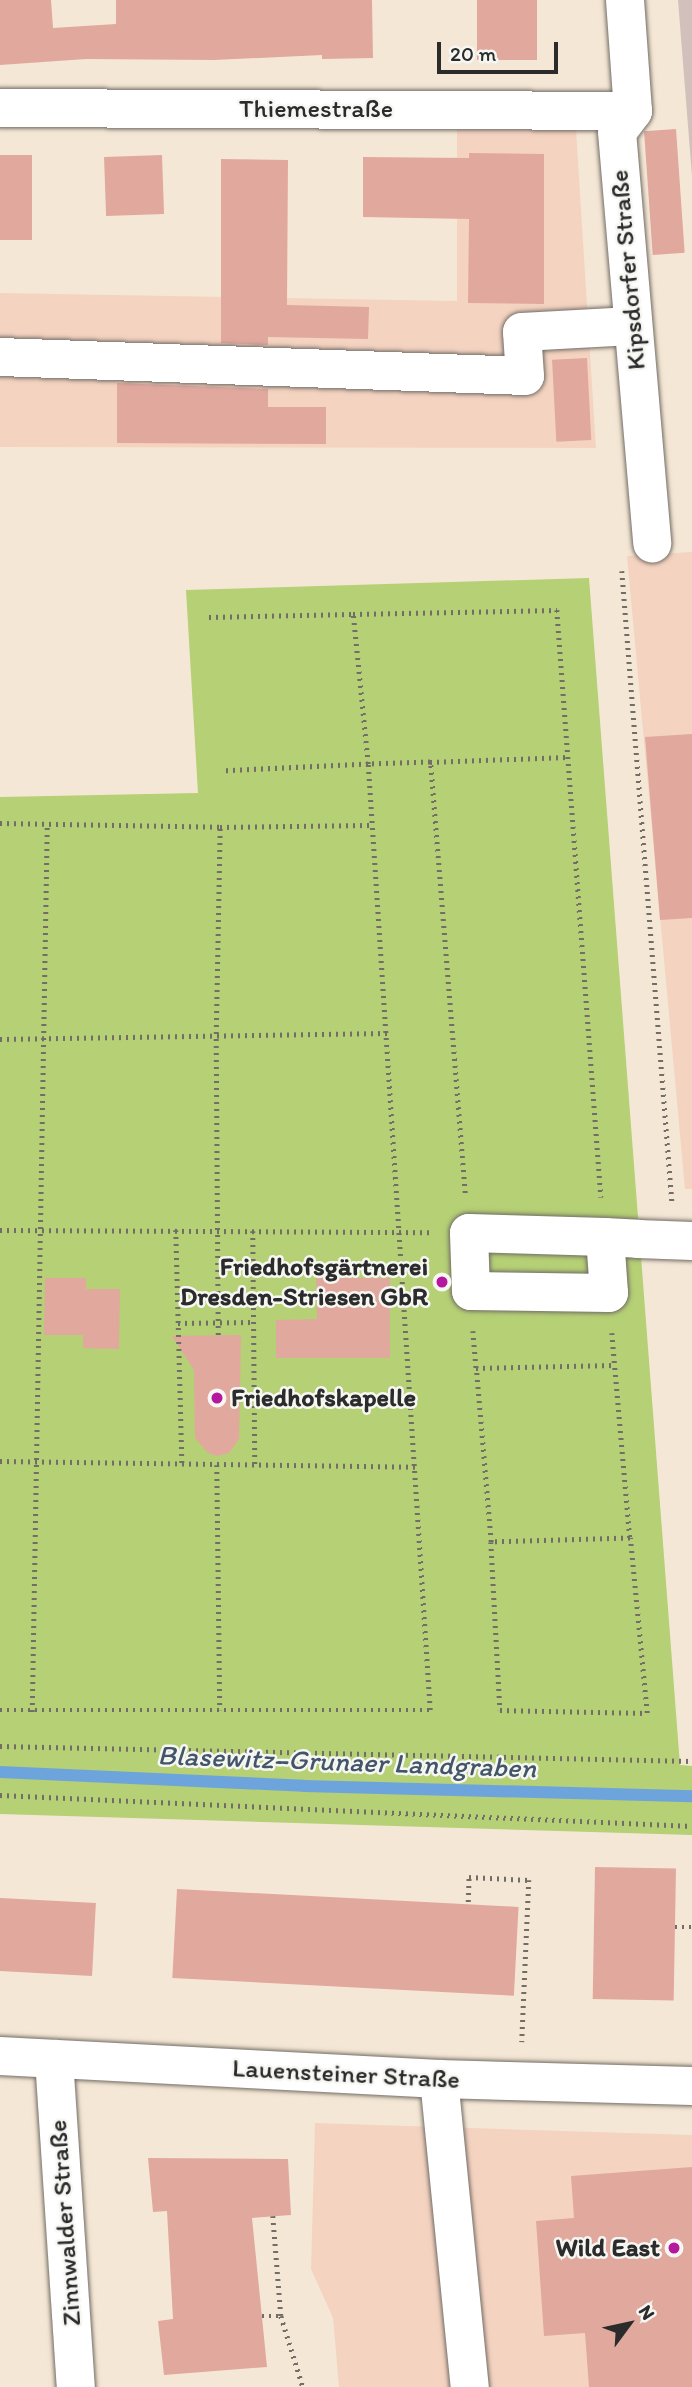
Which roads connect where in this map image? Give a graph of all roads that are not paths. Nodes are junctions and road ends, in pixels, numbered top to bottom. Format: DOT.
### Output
graph roads {
  1 [pos="625,0"];
  2 [pos="0,108"];
  3 [pos="633,111"];
  4 [pos="632,326"];
  5 [pos="0,357"];
  6 [pos="652,544"];
  7 [pos="682,1227"];
  8 [pos="605,1237"];
  9 [pos="0,2056"];
  10 [pos="54,2059"];
  11 [pos="439,2079"];
  12 [pos="692,2086"];
  13 [pos="76,2387"];
  14 [pos="470,2387"];
  1 -- 3 [label="street"];
  2 -- 3 [label="street, Thiemestraße"];
  3 -- 4 [label="street, Kipsdorfer Straße"];
  4 -- 5 [label="street"];
  4 -- 6 [label="street, Kipsdorfer Straße"];
  7 -- 8 [label="street"];
  8 -- 8 [label="street"];
  9 -- 10 [label="street, Lauensteiner Straße"];
  10 -- 11 [label="street, Lauensteiner Straße"];
  10 -- 13 [label="street, Zinnwalder Straße"];
  11 -- 12 [label="street, Lauensteiner Straße"];
  11 -- 14 [label="street"];
}
